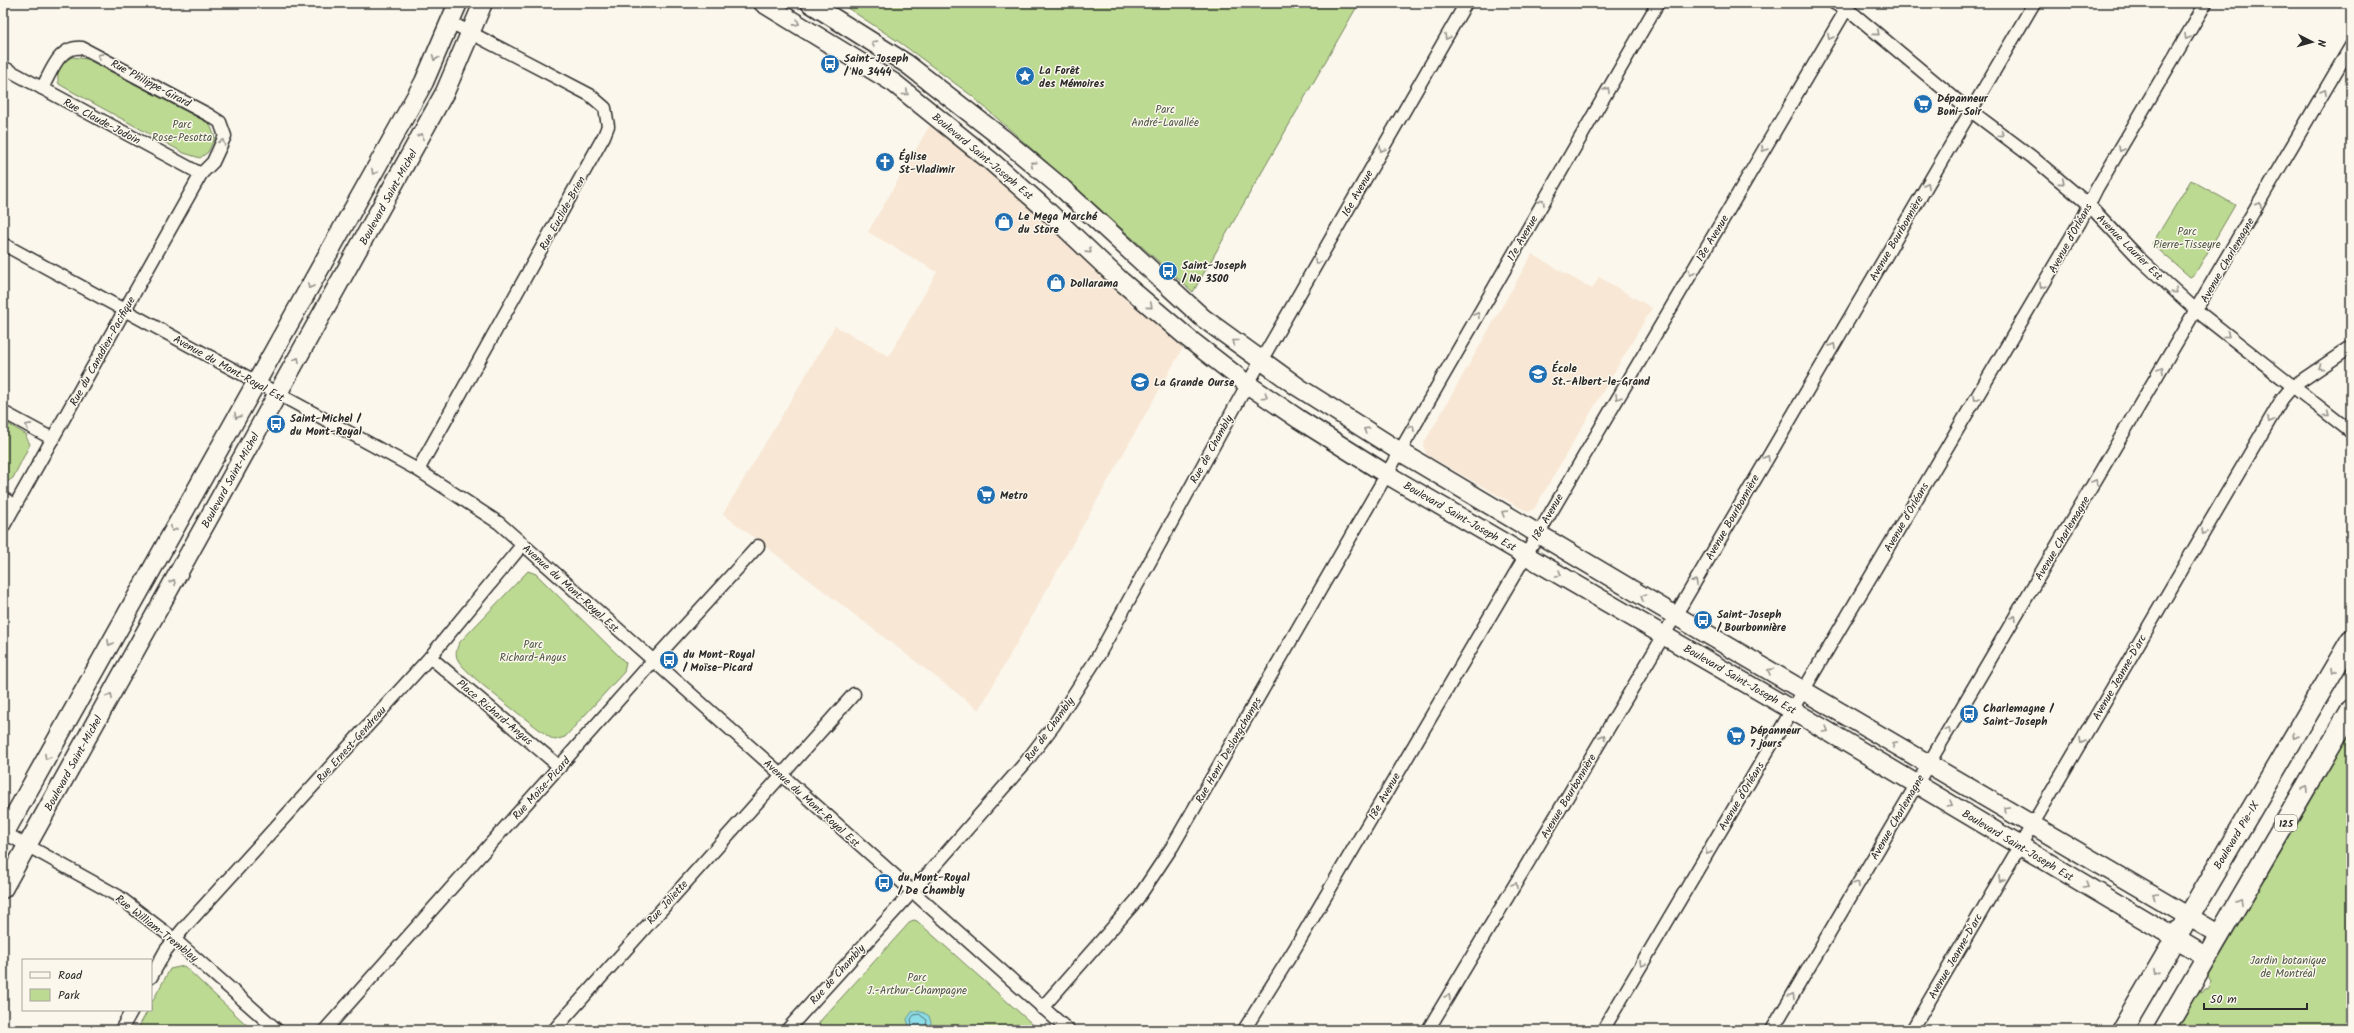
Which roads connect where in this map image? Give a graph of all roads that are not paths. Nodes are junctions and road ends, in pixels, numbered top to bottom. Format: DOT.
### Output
graph roads {
  1 [pos="458,3"];
  2 [pos="483,3"];
  3 [pos="810,3"];
  4 [pos="1466,3"];
  5 [pos="1658,3"];
  6 [pos="1834,3"];
  7 [pos="2034,3"];
  8 [pos="2206,3"];
  9 [pos="773,5"];
  10 [pos="1848,6"];
  11 [pos="450,22"];
  12 [pos="471,32"];
  13 [pos="2351,46"];
  14 [pos="3,67"];
  15 [pos="42,88"];
  16 [pos="1970,111"];
  17 [pos="201,174"];
  18 [pos="2089,205"];
  19 [pos="3,244"];
  20 [pos="125,311"];
  21 [pos="2197,311"];
  22 [pos="2351,347"];
  23 [pos="1260,361"];
  24 [pos="256,382"];
  25 [pos="1247,384"];
  26 [pos="2292,388"];
  27 [pos="278,394"];
  28 [pos="3,412"];
  29 [pos="2351,432"];
  30 [pos="53,439"];
  31 [pos="1399,451"];
  32 [pos="418,470"];
  33 [pos="1386,474"];
  34 [pos="3,498"];
  35 [pos="15,506"];
  36 [pos="3,527"];
  37 [pos="1538,534"];
  38 [pos="523,544"];
  39 [pos="758,546"];
  40 [pos="1526,555"];
  41 [pos="1675,616"];
  42 [pos="1664,635"];
  43 [pos="2351,640"];
  44 [pos="430,657"];
  45 [pos="653,661"];
  46 [pos="1804,690"];
  47 [pos="854,694"];
  48 [pos="1792,710"];
  49 [pos="2351,710"];
  50 [pos="1928,764"];
  51 [pos="560,767"];
  52 [pos="781,776"];
  53 [pos="1917,783"];
  54 [pos="2033,825"];
  55 [pos="4,833"];
  56 [pos="27,845"];
  57 [pos="2020,846"];
  58 [pos="3,889"];
  59 [pos="912,892"];
  60 [pos="2189,916"];
  61 [pos="2220,935"];
  62 [pos="2176,938"];
  63 [pos="174,939"];
  64 [pos="2207,957"];
  65 [pos="152,975"];
  66 [pos="1042,1008"];
  67 [pos="131,1011"];
  68 [pos="790,1029"];
  69 [pos="121,1030"];
  70 [pos="277,1030"];
  71 [pos="325,1030"];
  72 [pos="554,1030"];
  73 [pos="1068,1030"];
  74 [pos="1244,1030"];
  75 [pos="1428,1030"];
  76 [pos="1603,1030"];
  77 [pos="1772,1030"];
  78 [pos="1912,1030"];
  79 [pos="2122,1030"];
  80 [pos="2164,1030"];
  1 -- 11 [label="main road"];
  2 -- 12 [label="main road, Boulevard Saint-Michel"];
  23 -- 3 [label="main road, Boulevard Saint-Joseph Est, one-way"];
  4 -- 23 [label="street, 16e Avenue, one-way"];
  31 -- 5 [label="street, 17e Avenue, one-way"];
  6 -- 10 [label="street, Avenue Laurier Est"];
  7 -- 16 [label="street, Avenue Bourbonnière"];
  8 -- 18 [label="street, Avenue d'Orléans, one-way"];
  9 -- 25 [label="main road, Boulevard Saint-Joseph Est, one-way"];
  10 -- 16 [label="street, Avenue Laurier Est, one-way"];
  10 -- 37 [label="street, 18e Avenue, one-way"];
  11 -- 12 [label="street, Rue Euclide-Brien"];
  11 -- 24 [label="main road, one-way"];
  27 -- 12 [label="main road, Boulevard Saint-Michel, one-way"];
  12 -- 32 [label="street, Rue Euclide-Brien"];
  21 -- 13 [label="street, Avenue Charlemagne, one-way"];
  14 -- 15 [label="street, Rue Claude-Jodoin"];
  15 -- 17 [label="street, Rue Claude-Jodoin"];
  17 -- 15 [label="street, Rue Philippe-Girard, one-way"];
  16 -- 18 [label="street, Avenue Laurier Est, one-way"];
  41 -- 16 [label="street, Avenue Bourbonnière, one-way"];
  17 -- 20 [label="street, Rue du Canadien-Pacifique"];
  18 -- 21 [label="street, Avenue Laurier Est, one-way"];
  18 -- 46 [label="street, Avenue d'Orléans, one-way"];
  19 -- 20 [label="street, Avenue du Mont-Royal Est"];
  20 -- 24 [label="street, Avenue du Mont-Royal Est"];
  20 -- 30 [label="street, Rue du Canadien-Pacifique"];
  21 -- 26 [label="street, Avenue Laurier Est, one-way"];
  50 -- 21 [label="street, Avenue Charlemagne, one-way"];
  22 -- 26 [label="street, Avenue Jeanne-D'arc, one-way"];
  23 -- 25 [label="street, 16e Avenue"];
  31 -- 23 [label="main road, Boulevard Saint-Joseph Est, one-way"];
  24 -- 27 [label="street, Avenue du Mont-Royal Est"];
  24 -- 55 [label="main road, one-way"];
  25 -- 33 [label="main road, Boulevard Saint-Joseph Est, one-way"];
  25 -- 59 [label="street, Rue de Chambly"];
  26 -- 29 [label="street, Avenue Laurier Est, one-way"];
  26 -- 54 [label="street, Avenue Jeanne-D'arc, one-way"];
  27 -- 32 [label="street, Avenue du Mont-Royal Est"];
  56 -- 27 [label="main road, Boulevard Saint-Michel, one-way"];
  30 -- 28 [label="street, one-way"];
  30 -- 35 [label="street, Rue du Canadien-Pacifique"];
  31 -- 33 [label="street, 17e Avenue"];
  37 -- 31 [label="main road, Boulevard Saint-Joseph Est, one-way"];
  32 -- 38 [label="street, Avenue du Mont-Royal Est"];
  33 -- 40 [label="main road, Boulevard Saint-Joseph Est"];
  33 -- 66 [label="street, Rue Henri Deslongchamps"];
  34 -- 35 [label="street"];
  35 -- 36 [label="street, Rue du Canadien-Pacifique"];
  37 -- 40 [label="street, 18e Avenue"];
  41 -- 37 [label="main road, Boulevard Saint-Joseph Est, one-way"];
  38 -- 44 [label="street, Rue Ernest-Gendreau"];
  38 -- 45 [label="street, Avenue du Mont-Royal Est"];
  39 -- 45 [label="street, Rue Moïse-Picard"];
  40 -- 42 [label="main road, Boulevard Saint-Joseph Est, one-way"];
  40 -- 74 [label="street, 18e Avenue"];
  41 -- 42 [label="street, Avenue Bourbonnière"];
  46 -- 41 [label="main road, Boulevard Saint-Joseph Est, one-way"];
  42 -- 48 [label="main road, Boulevard Saint-Joseph Est"];
  75 -- 42 [label="street, Avenue Bourbonnière, one-way"];
  43 -- 60 [label="main road, Boulevard Pie-IX, one-way"];
  44 -- 51 [label="street, Place Richard-Angus"];
  44 -- 63 [label="street, Rue Ernest-Gendreau"];
  45 -- 51 [label="street, Rue Moïse-Picard"];
  45 -- 52 [label="street, Avenue du Mont-Royal Est"];
  46 -- 48 [label="street, Avenue d'Orléans"];
  50 -- 46 [label="main road, Boulevard Saint-Joseph Est, one-way"];
  47 -- 52 [label="street, Rue Joliette"];
  48 -- 53 [label="main road, Boulevard Saint-Joseph Est, one-way"];
  48 -- 76 [label="street, Avenue d'Orléans, one-way"];
  61 -- 49 [label="main road, 125, one-way"];
  50 -- 53 [label="street, Avenue Charlemagne"];
  54 -- 50 [label="main road, Boulevard Saint-Joseph Est, one-way"];
  51 -- 71 [label="street, Rue Moïse-Picard"];
  52 -- 59 [label="street, Avenue du Mont-Royal Est"];
  52 -- 72 [label="street, Rue Joliette"];
  53 -- 57 [label="main road, Boulevard Saint-Joseph Est, one-way"];
  77 -- 53 [label="street, Avenue Charlemagne, one-way"];
  54 -- 57 [label="street, Avenue Jeanne-D'arc"];
  60 -- 54 [label="main road, Boulevard Saint-Joseph Est, one-way"];
  55 -- 56 [label="street, Rue William-Tremblay"];
  56 -- 58 [label="main road, Boulevard Saint-Michel"];
  56 -- 63 [label="street, Rue William-Tremblay"];
  57 -- 62 [label="main road, Boulevard Saint-Joseph Est, one-way"];
  57 -- 78 [label="street, Avenue Jeanne-D'arc, one-way"];
  59 -- 66 [label="street, Avenue du Mont-Royal Est"];
  59 -- 68 [label="street, Rue de Chambly"];
  60 -- 61 [label="main road, Boulevard Saint-Joseph Est"];
  60 -- 62 [label="main road, Boulevard Pie-IX"];
  61 -- 64 [label="main road, 125"];
  62 -- 64 [label="main road, Boulevard Saint-Joseph Est"];
  62 -- 79 [label="main road, Boulevard Pie-IX, one-way"];
  63 -- 65 [label="street, Rue Ernest-Gendreau"];
  63 -- 70 [label="street, Rue William-Tremblay"];
  64 -- 80 [label="main road, 125"];
  66 -- 73 [label="street, Avenue du Mont-Royal Est"];
  67 -- 69 [label="street"];
}
